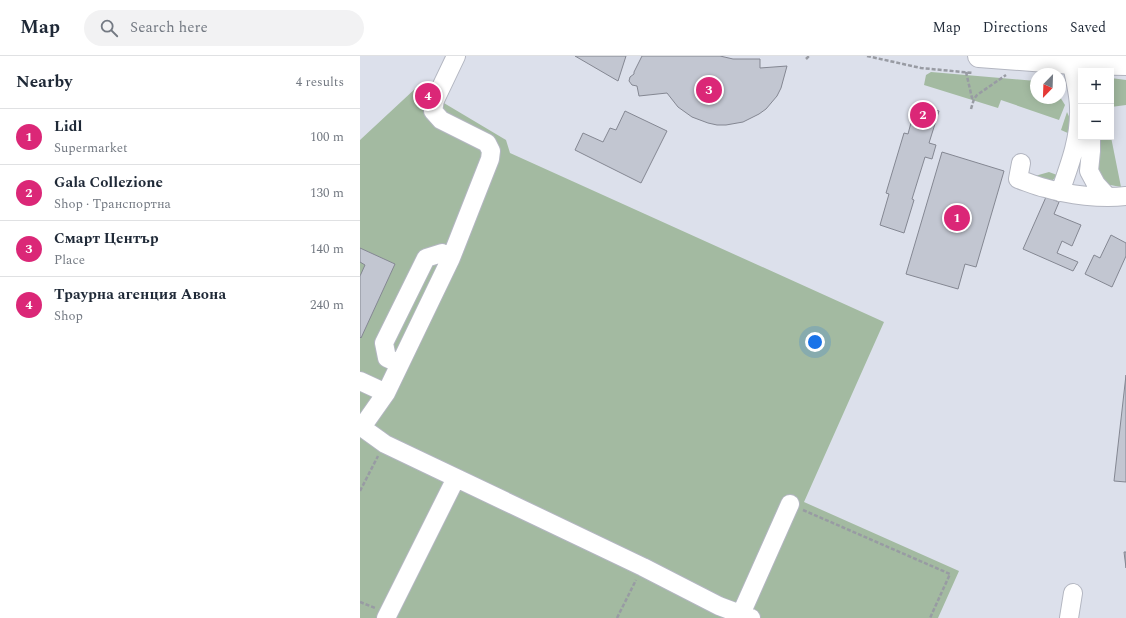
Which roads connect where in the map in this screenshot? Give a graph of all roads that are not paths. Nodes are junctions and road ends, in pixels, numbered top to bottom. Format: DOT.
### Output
graph roads {
  1 [pos="456,56"];
  2 [pos="1071,60"];
  3 [pos="1126,64"];
  4 [pos="974,67"];
  5 [pos="1100,67"];
  6 [pos="1080,104"];
  7 [pos="1078,127"];
  8 [pos="1091,140"];
  9 [pos="1022,163"];
  10 [pos="1088,170"];
  11 [pos="1067,193"];
  12 [pos="1107,196"];
  13 [pos="1126,196"];
  14 [pos="360,381"];
  15 [pos="386,393"];
  16 [pos="361,427"];
  17 [pos="456,478"];
  18 [pos="790,504"];
  19 [pos="1073,593"];
  20 [pos="717,612"];
  21 [pos="746,616"];
  22 [pos="386,618"];
  23 [pos="1069,618"];
  1 -- 15 [label="lane"];
  2 -- 4 [label="main road"];
  2 -- 5 [label="main road"];
  2 -- 6 [label="lane"];
  3 -- 5 [label="main road"];
  7 -- 11 [label="lane"];
  8 -- 10 [label="lane"];
  9 -- 11 [label="lane"];
  10 -- 11 [label="lane"];
  10 -- 12 [label="lane"];
  11 -- 12 [label="lane"];
  12 -- 13 [label="lane"];
  14 -- 15 [label="lane"];
  15 -- 16 [label="lane"];
  16 -- 17 [label="lane"];
  17 -- 20 [label="lane"];
  17 -- 22 [label="lane"];
  18 -- 21 [label="lane"];
  19 -- 23 [label="lane"];
  20 -- 21 [label="lane"];
}
